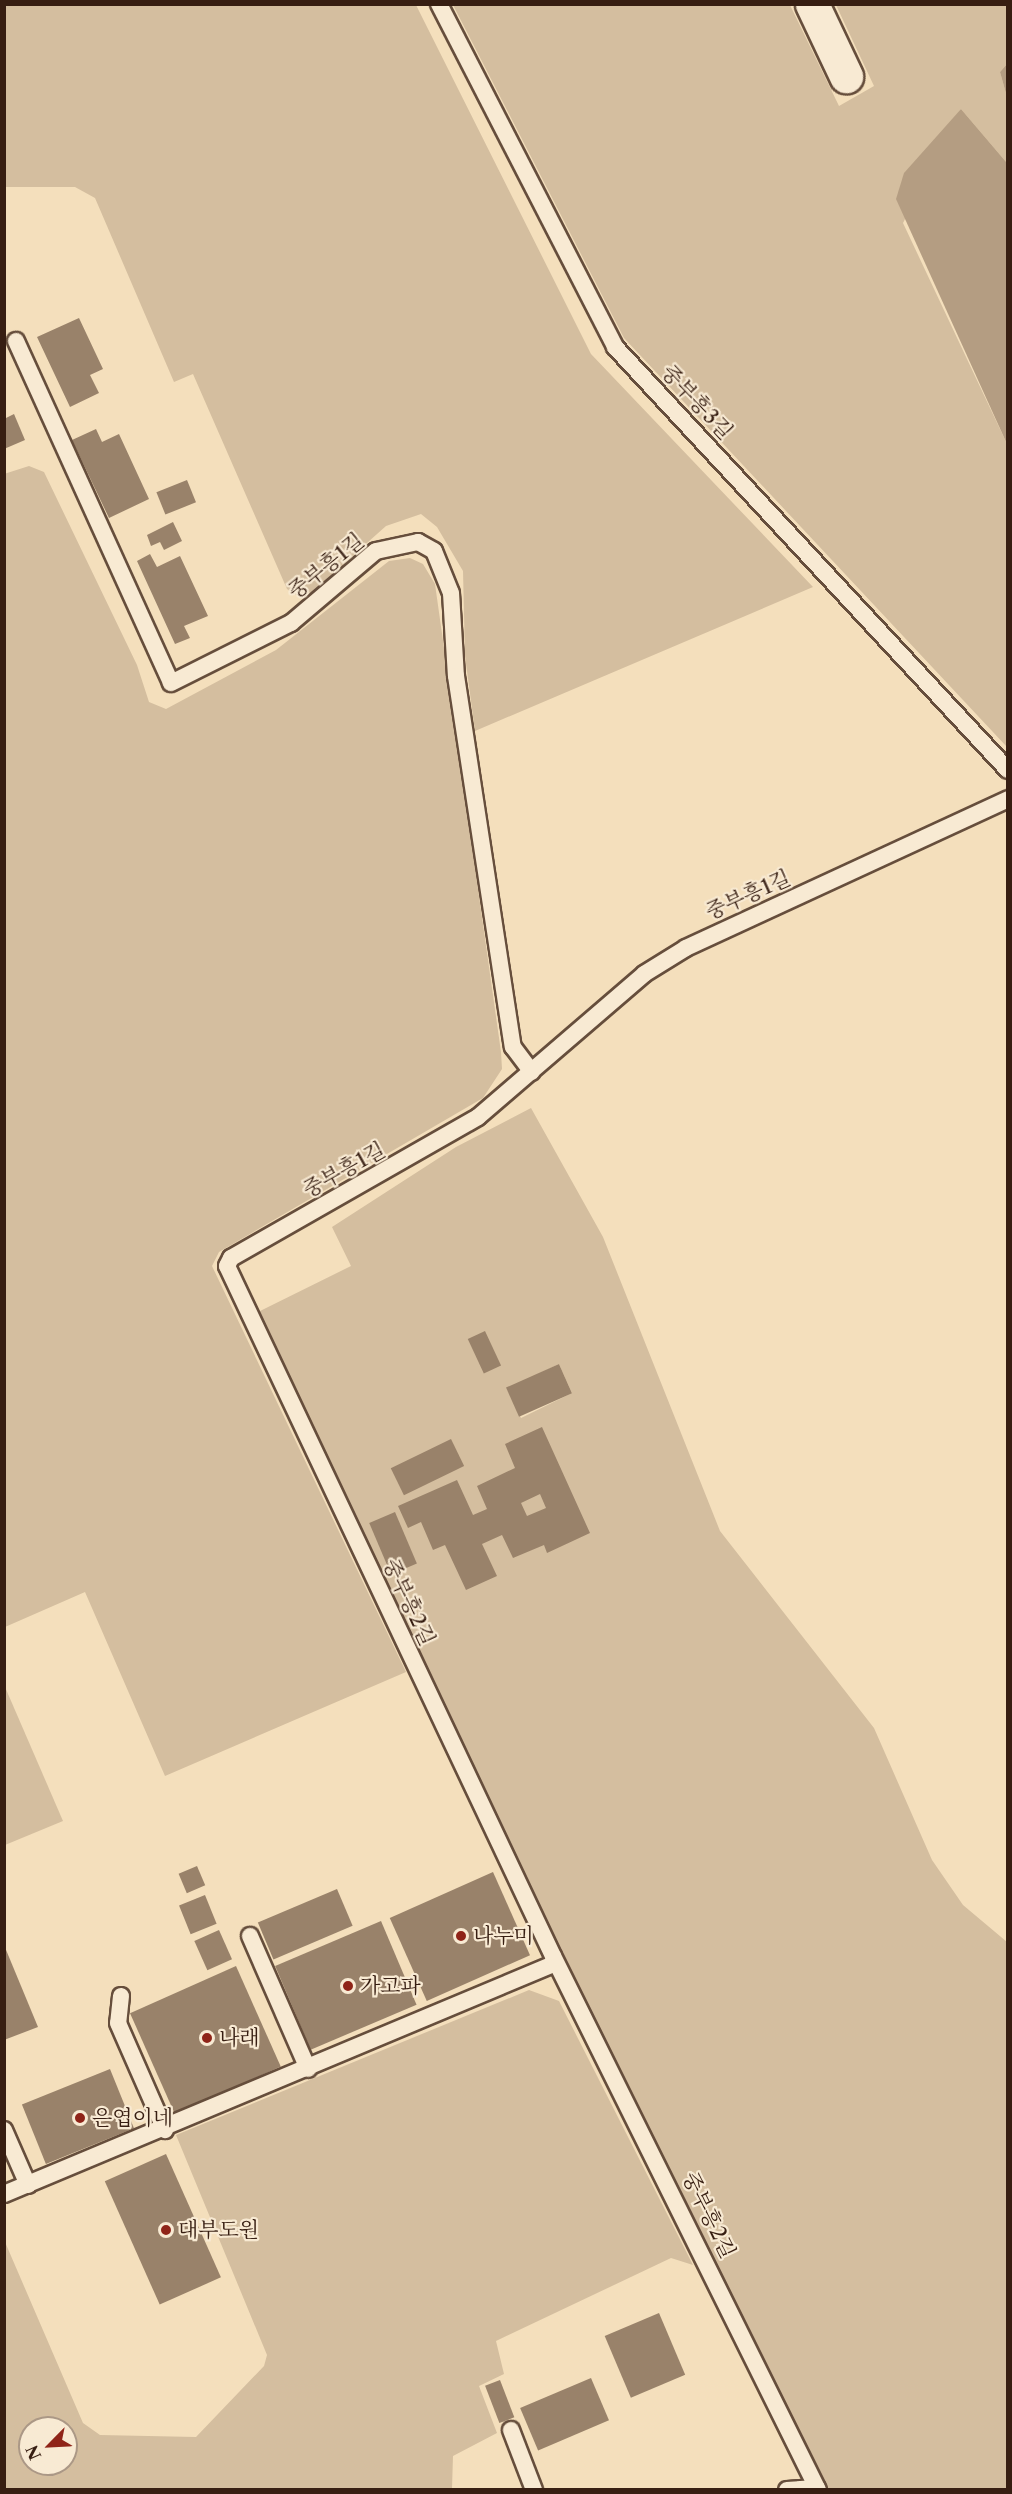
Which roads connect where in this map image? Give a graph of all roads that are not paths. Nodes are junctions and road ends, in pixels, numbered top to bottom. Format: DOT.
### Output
graph roads {
  1 [pos="439,4"];
  2 [pos="812,4"];
  3 [pos="846,76"];
  4 [pos="16,341"];
  5 [pos="1008,770"];
  6 [pos="1008,799"];
  7 [pos="532,1072"];
  8 [pos="231,1258"];
  9 [pos="250,1935"];
  10 [pos="556,1964"];
  11 [pos="121,1996"];
  12 [pos="308,2069"];
  13 [pos="4,2130"];
  14 [pos="165,2130"];
  15 [pos="28,2185"];
  16 [pos="4,2194"];
  17 [pos="511,2430"];
  18 [pos="818,2489"];
  19 [pos="534,2490"];
  20 [pos="787,2490"];
  1 -- 5 [label="lane, 중부흥3길"];
  2 -- 3 [label="street"];
  4 -- 7 [label="lane, 중부흥1길"];
  6 -- 7 [label="lane, 중부흥1길"];
  7 -- 8 [label="lane, 중부흥1길"];
  8 -- 10 [label="lane, 중부흥2길"];
  9 -- 12 [label="lane"];
  10 -- 12 [label="lane"];
  10 -- 18 [label="lane, 중부흥2길"];
  11 -- 14 [label="lane"];
  12 -- 14 [label="lane"];
  13 -- 15 [label="lane"];
  14 -- 15 [label="lane"];
  15 -- 16 [label="lane"];
  17 -- 19 [label="lane"];
  18 -- 20 [label="lane, 중부흥2길"];
}
